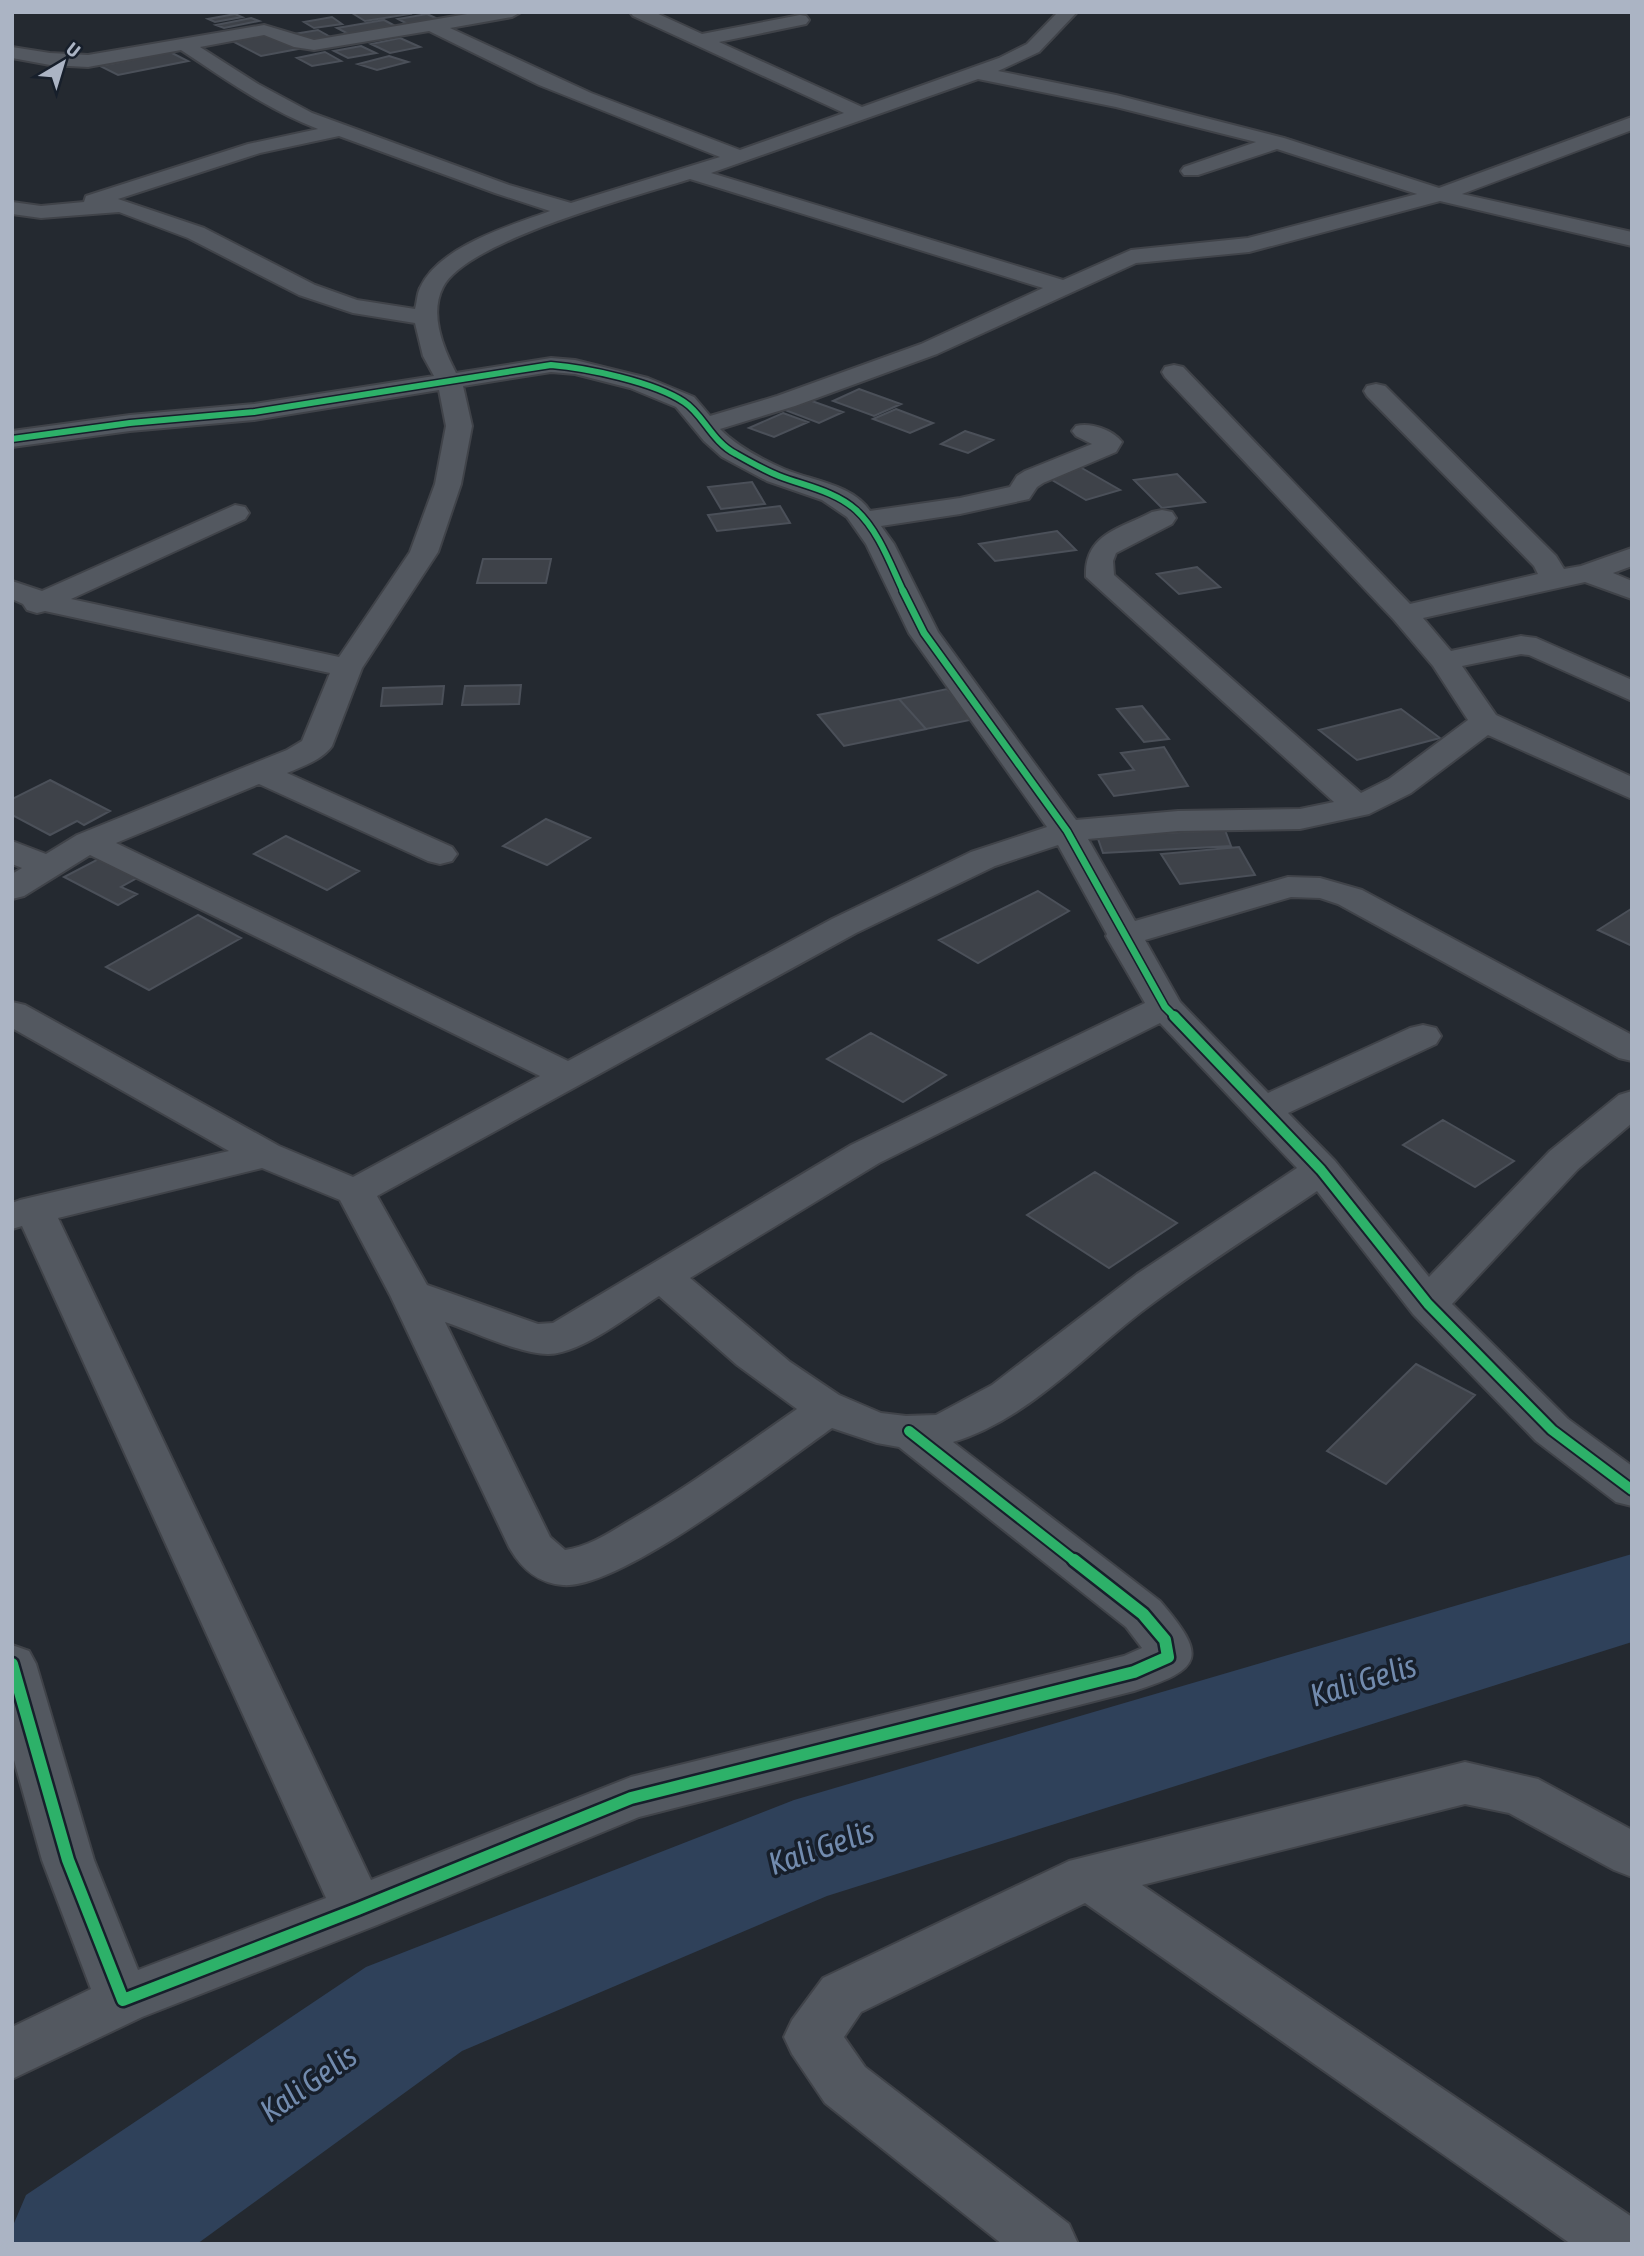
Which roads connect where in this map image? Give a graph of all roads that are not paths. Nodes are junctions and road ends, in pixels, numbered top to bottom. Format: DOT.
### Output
graph roads {
  1 [pos="512,12"];
  2 [pos="639,12"];
  3 [pos="1068,12"];
  4 [pos="433,19"];
  5 [pos="800,20"];
  6 [pos="701,40"];
  7 [pos="184,44"];
  8 [pos="12,52"];
  9 [pos="978,73"];
  10 [pos="862,114"];
  11 [pos="1632,123"];
  12 [pos="339,130"];
  13 [pos="1277,142"];
  14 [pos="740,157"];
  15 [pos="1191,171"];
  16 [pos="690,173"];
  17 [pos="1440,195"];
  18 [pos="12,208"];
  19 [pos="571,209"];
  20 [pos="65,210"];
  21 [pos="1632,239"];
  22 [pos="1063,287"];
  23 [pos="425,318"];
  24 [pos="1174,372"];
  25 [pos="449,381"];
  26 [pos="1376,391"];
  27 [pos="706,425"];
  28 [pos="1085,431"];
  29 [pos="12,439"];
  30 [pos="235,513"];
  31 [pos="1162,518"];
  32 [pos="863,520"];
  33 [pos="1632,556"];
  34 [pos="1588,573"];
  35 [pos="1555,579"];
  36 [pos="12,589"];
  37 [pos="1632,591"];
  38 [pos="44,601"];
  39 [pos="12,614"];
  40 [pos="1404,614"];
  41 [pos="1444,662"];
  42 [pos="347,668"];
  43 [pos="1632,692"];
  44 [pos="1485,722"];
  45 [pos="259,772"];
  46 [pos="1632,789"];
  47 [pos="1359,807"];
  48 [pos="1067,831"];
  49 [pos="89,842"];
  50 [pos="12,850"];
  51 [pos="440,854"];
  52 [pos="48,868"];
  53 [pos="12,890"];
  54 [pos="1123,936"];
  55 [pos="1165,1007"];
  56 [pos="12,1013"];
  57 [pos="1423,1036"];
  58 [pos="1632,1050"];
  59 [pos="571,1077"];
  60 [pos="1632,1103"];
  61 [pos="1264,1109"];
  62 [pos="265,1155"];
  63 [pos="1321,1170"];
  64 [pos="355,1192"];
  65 [pos="23,1213"];
  66 [pos="664,1276"];
  67 [pos="411,1294"];
  68 [pos="1428,1304"];
  69 [pos="828,1409"];
  70 [pos="909,1431"];
  71 [pos="1632,1490"];
  72 [pos="12,1664"];
  73 [pos="1632,1854"];
  74 [pos="1088,1877"];
  75 [pos="358,1909"];
  76 [pos="123,2000"];
  77 [pos="12,2054"];
  78 [pos="1048,2244"];
  79 [pos="1621,2244"];
  1 -- 4 [label="street"];
  2 -- 6 [label="street"];
  3 -- 9 [label="street"];
  4 -- 7 [label="street"];
  4 -- 14 [label="street"];
  5 -- 6 [label="street"];
  6 -- 10 [label="street"];
  7 -- 8 [label="street"];
  7 -- 12 [label="street"];
  9 -- 10 [label="street"];
  9 -- 13 [label="street"];
  10 -- 14 [label="street"];
  11 -- 17 [label="street"];
  12 -- 19 [label="street"];
  12 -- 20 [label="street"];
  13 -- 15 [label="street"];
  13 -- 17 [label="street"];
  14 -- 16 [label="street"];
  16 -- 19 [label="street"];
  16 -- 22 [label="street"];
  17 -- 21 [label="street"];
  17 -- 22 [label="street"];
  18 -- 20 [label="street"];
  19 -- 23 [label="street"];
  20 -- 23 [label="street"];
  22 -- 27 [label="street"];
  23 -- 25 [label="street"];
  24 -- 40 [label="street"];
  25 -- 27 [label="street"];
  25 -- 29 [label="street"];
  25 -- 42 [label="street"];
  26 -- 35 [label="street"];
  27 -- 32 [label="street"];
  28 -- 32 [label="street"];
  30 -- 38 [label="street"];
  31 -- 47 [label="street"];
  32 -- 48 [label="street"];
  33 -- 34 [label="street"];
  34 -- 35 [label="street"];
  34 -- 37 [label="street"];
  35 -- 40 [label="street"];
  36 -- 38 [label="street"];
  38 -- 39 [label="street"];
  38 -- 42 [label="street"];
  40 -- 41 [label="street"];
  41 -- 43 [label="street"];
  41 -- 44 [label="street"];
  42 -- 45 [label="street"];
  44 -- 46 [label="street"];
  44 -- 47 [label="street"];
  45 -- 49 [label="street"];
  45 -- 51 [label="street"];
  47 -- 48 [label="street"];
  48 -- 54 [label="street"];
  48 -- 59 [label="street"];
  49 -- 52 [label="street"];
  49 -- 59 [label="street"];
  50 -- 52 [label="street"];
  52 -- 53 [label="street"];
  54 -- 55 [label="street"];
  54 -- 58 [label="street"];
  55 -- 61 [label="street"];
  55 -- 66 [label="street"];
  56 -- 62 [label="street"];
  57 -- 61 [label="street"];
  59 -- 64 [label="street"];
  60 -- 68 [label="street"];
  61 -- 63 [label="street"];
  62 -- 64 [label="street"];
  62 -- 65 [label="street"];
  63 -- 68 [label="street"];
  63 -- 70 [label="street"];
  64 -- 67 [label="street"];
  65 -- 75 [label="street"];
  66 -- 67 [label="street"];
  66 -- 69 [label="street"];
  67 -- 69 [label="street"];
  68 -- 71 [label="street"];
  69 -- 70 [label="street"];
  70 -- 75 [label="street"];
  72 -- 76 [label="street"];
  73 -- 74 [label="street"];
  74 -- 78 [label="street"];
  74 -- 79 [label="street"];
  75 -- 76 [label="street"];
  76 -- 77 [label="street"];
}
